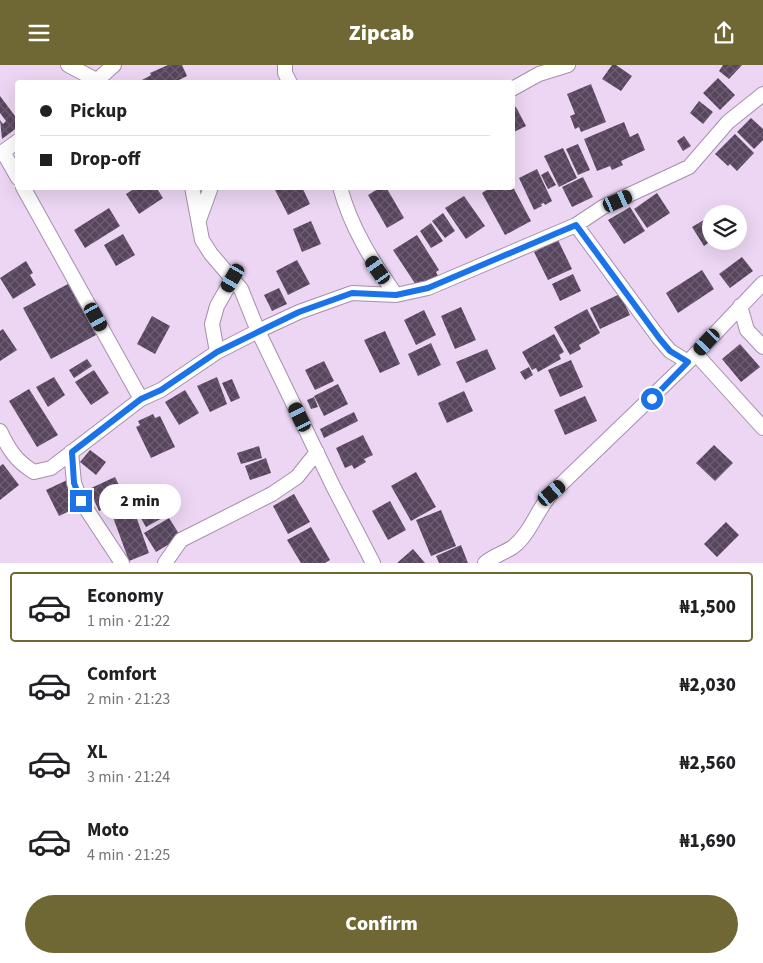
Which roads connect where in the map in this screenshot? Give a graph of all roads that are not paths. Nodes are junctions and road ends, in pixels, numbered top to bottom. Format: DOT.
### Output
graph roads {
  1 [pos="68,65"];
  2 [pos="114,65"];
  3 [pos="568,65"];
  4 [pos="94,80"];
  5 [pos="100,80"];
  6 [pos="515,87"];
  7 [pos="763,94"];
  8 [pos="15,143"];
  9 [pos="2,153"];
  10 [pos="15,173"];
  11 [pos="25,190"];
  12 [pos="193,190"];
  13 [pos="210,190"];
  14 [pos="341,190"];
  15 [pos="199,220"];
  16 [pos="576,225"];
  17 [pos="233,278"];
  18 [pos="763,283"];
  19 [pos="396,295"];
  20 [pos="740,306"];
  21 [pos="258,331"];
  22 [pos="763,347"];
  23 [pos="217,352"];
  24 [pos="692,358"];
  25 [pos="141,399"];
  26 [pos="763,428"];
  27 [pos="0,431"];
  28 [pos="72,452"];
  29 [pos="316,452"];
  30 [pos="489,562"];
  31 [pos="122,563"];
  32 [pos="165,563"];
  33 [pos="373,563"];
  1 -- 4 [label="street"];
  2 -- 5 [label="street"];
  3 -- 6 [label="street"];
  7 -- 16 [label="street"];
  8 -- 9 [label="street"];
  9 -- 10 [label="street"];
  11 -- 25 [label="street"];
  12 -- 15 [label="street"];
  13 -- 15 [label="street"];
  14 -- 19 [label="street"];
  15 -- 17 [label="street"];
  16 -- 19 [label="street"];
  16 -- 24 [label="street"];
  17 -- 21 [label="street"];
  17 -- 23 [label="street"];
  18 -- 20 [label="street"];
  19 -- 21 [label="street"];
  20 -- 22 [label="street"];
  20 -- 24 [label="street"];
  21 -- 23 [label="street"];
  21 -- 29 [label="street"];
  23 -- 25 [label="street"];
  24 -- 26 [label="street"];
  24 -- 30 [label="street"];
  25 -- 28 [label="street"];
  27 -- 28 [label="street"];
  28 -- 31 [label="street"];
  29 -- 32 [label="street"];
  29 -- 33 [label="street"];
}
